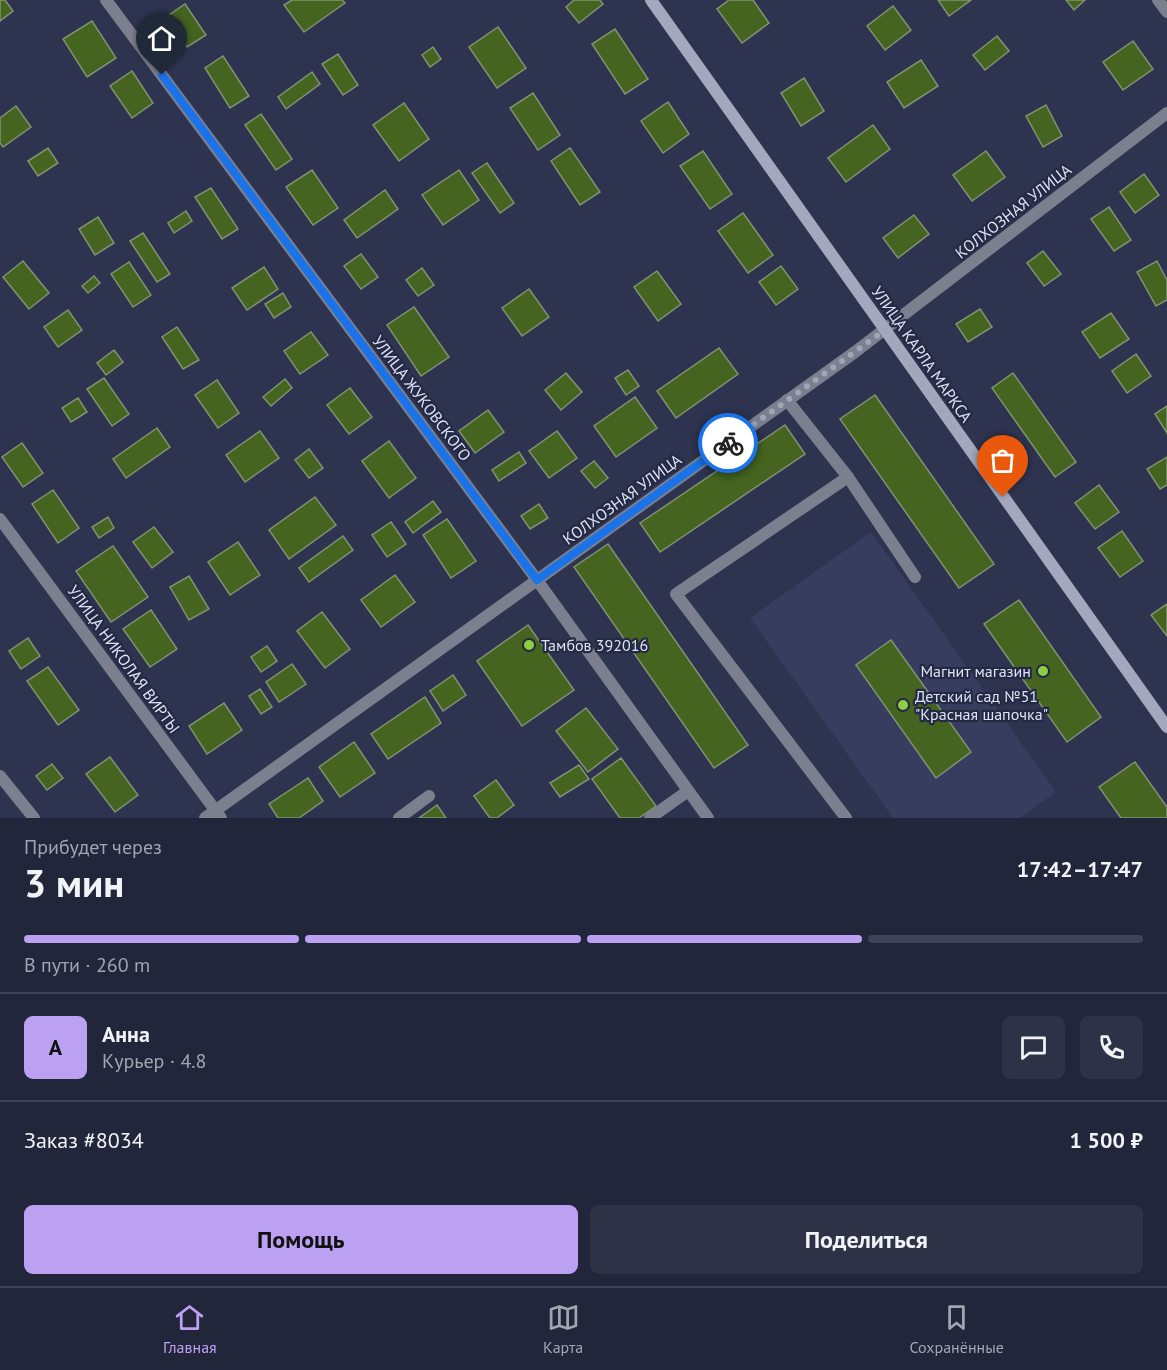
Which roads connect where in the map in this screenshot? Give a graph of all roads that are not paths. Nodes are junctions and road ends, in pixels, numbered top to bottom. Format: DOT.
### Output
graph roads {
  1 [pos="106,0"];
  2 [pos="651,0"];
  3 [pos="1158,0"];
  4 [pos="1167,12"];
  5 [pos="1167,113"];
  6 [pos="885,330"];
  7 [pos="788,400"];
  8 [pos="848,477"];
  9 [pos="0,519"];
  10 [pos="915,577"];
  11 [pos="537,580"];
  12 [pos="1167,727"];
  13 [pos="0,776"];
  14 [pos="688,791"];
  15 [pos="429,796"];
  16 [pos="214,816"];
  17 [pos="34,818"];
  18 [pos="399,818"];
  19 [pos="650,818"];
  20 [pos="708,818"];
  21 [pos="846,818"];
  1 -- 11 [label="street, УЛИЦА ЖУКОВСКОГО"];
  2 -- 6 [label="main road, УЛИЦА КАРЛА МАРКСА"];
  3 -- 4 [label="street"];
  5 -- 6 [label="street, КОЛХОЗНАЯ УЛИЦА"];
  6 -- 7 [label="street, КОЛХОЗНАЯ УЛИЦА"];
  6 -- 12 [label="main road, УЛИЦА КАРЛА МАРКСА"];
  7 -- 8 [label="street"];
  7 -- 11 [label="street, КОЛХОЗНАЯ УЛИЦА"];
  8 -- 10 [label="street"];
  8 -- 21 [label="street"];
  9 -- 16 [label="street, УЛИЦА НИКОЛАЯ ВИРТЫ"];
  11 -- 14 [label="street, УЛИЦА ЖУКОВСКОГО"];
  11 -- 16 [label="street, КОЛХОЗНАЯ УЛИЦА"];
  13 -- 17 [label="street"];
  14 -- 19 [label="street"];
  14 -- 20 [label="street, УЛИЦА ЖУКОВСКОГО"];
  15 -- 18 [label="street"];
}
